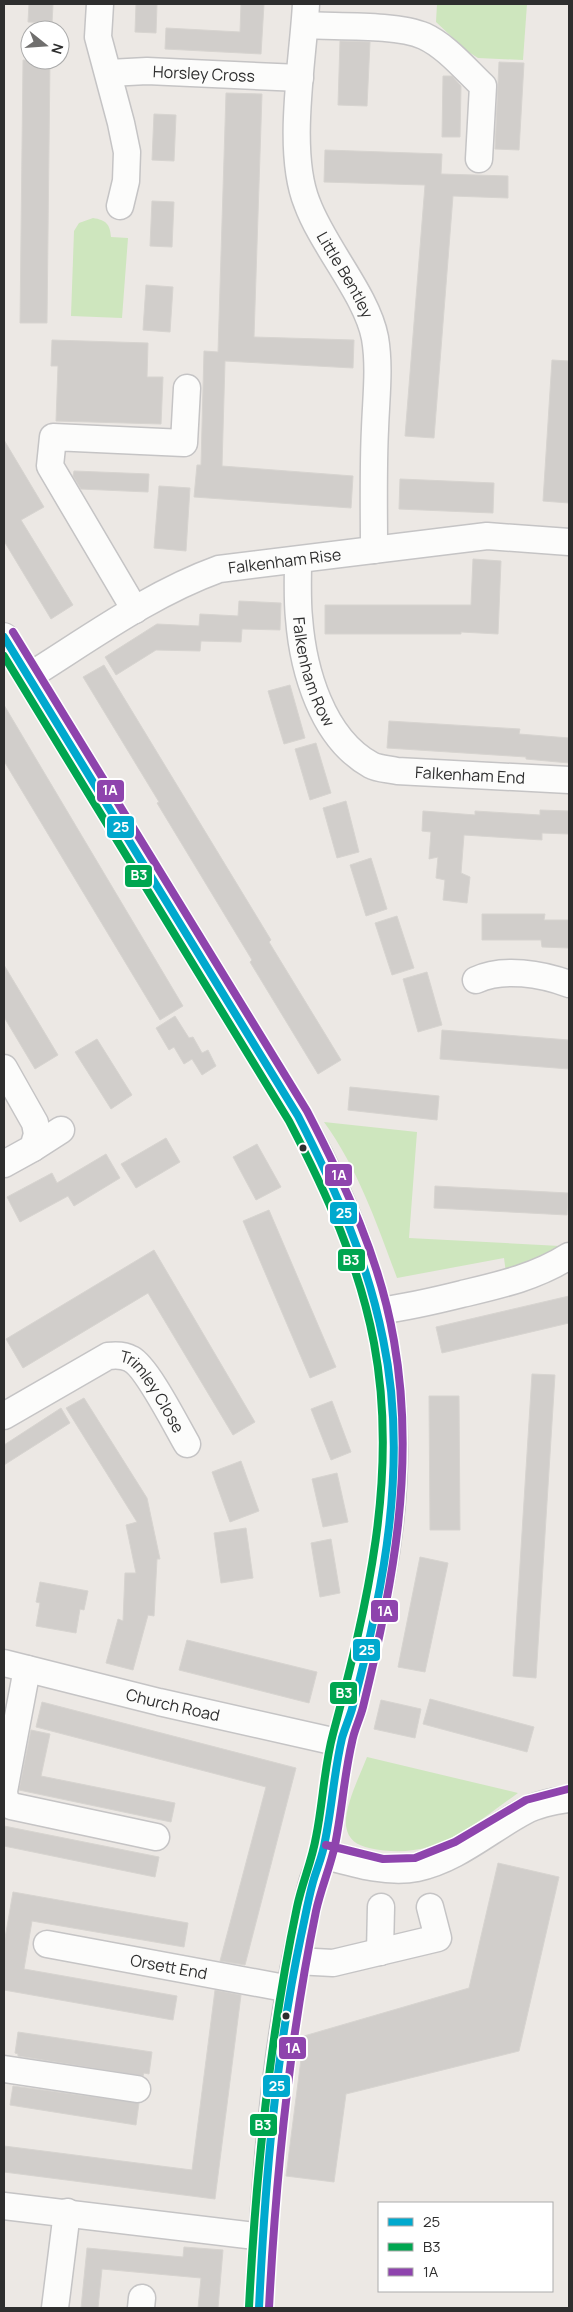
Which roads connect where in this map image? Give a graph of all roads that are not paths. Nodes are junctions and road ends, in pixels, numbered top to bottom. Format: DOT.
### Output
graph roads {
  1 [pos="100,4"];
  2 [pos="305,14"];
  3 [pos="108,73"];
  4 [pos="300,78"];
  5 [pos="479,159"];
  6 [pos="120,206"];
  7 [pos="188,388"];
  8 [pos="569,542"];
  9 [pos="374,550"];
  10 [pos="298,560"];
  11 [pos="135,610"];
  12 [pos="4,637"];
  13 [pos="28,677"];
  14 [pos="372,765"];
  15 [pos="569,780"];
  16 [pos="476,980"];
  17 [pos="569,984"];
  18 [pos="4,1068"];
  19 [pos="61,1130"];
  20 [pos="33,1148"];
  21 [pos="4,1164"];
  22 [pos="569,1256"];
  23 [pos="379,1311"];
  24 [pos="4,1416"];
  25 [pos="187,1444"];
  26 [pos="15,1666"];
  27 [pos="341,1743"];
  28 [pos="4,1791"];
  29 [pos="569,1799"];
  30 [pos="156,1837"];
  31 [pos="323,1856"];
  32 [pos="381,1907"];
  33 [pos="430,1907"];
  34 [pos="47,1944"];
  35 [pos="380,1952"];
  36 [pos="296,1961"];
  37 [pos="290,1989"];
  38 [pos="4,2069"];
  39 [pos="137,2089"];
  40 [pos="4,2206"];
  41 [pos="67,2212"];
  42 [pos="263,2237"];
  43 [pos="55,2308"];
  44 [pos="259,2308"];
  1 -- 3 [label="street"];
  2 -- 4 [label="street, Little Bentley"];
  2 -- 5 [label="street"];
  3 -- 4 [label="street, Horsley Cross"];
  3 -- 6 [label="street"];
  4 -- 9 [label="street, Little Bentley"];
  7 -- 11 [label="street"];
  8 -- 9 [label="street, Falkenham Rise"];
  9 -- 10 [label="street, Falkenham Rise"];
  10 -- 11 [label="street, Falkenham Rise"];
  10 -- 14 [label="street, Falkenham Row"];
  11 -- 13 [label="street, Falkenham Rise"];
  12 -- 13 [label="street"];
  13 -- 23 [label="street"];
  14 -- 15 [label="street, Falkenham End"];
  16 -- 17 [label="street"];
  18 -- 20 [label="street"];
  19 -- 20 [label="street"];
  20 -- 21 [label="street"];
  22 -- 23 [label="street"];
  23 -- 27 [label="street"];
  24 -- 25 [label="street, Trimley Close"];
  26 -- 27 [label="street, Church Road"];
  26 -- 28 [label="street"];
  27 -- 31 [label="street"];
  28 -- 30 [label="street"];
  29 -- 31 [label="street"];
  31 -- 36 [label="street"];
  32 -- 35 [label="street"];
  33 -- 35 [label="street"];
  34 -- 37 [label="street, Orsett End"];
  35 -- 36 [label="street"];
  36 -- 37 [label="street"];
  37 -- 42 [label="street"];
  38 -- 39 [label="street"];
  40 -- 41 [label="street"];
  41 -- 42 [label="street"];
  41 -- 43 [label="street"];
  42 -- 44 [label="street"];
}
